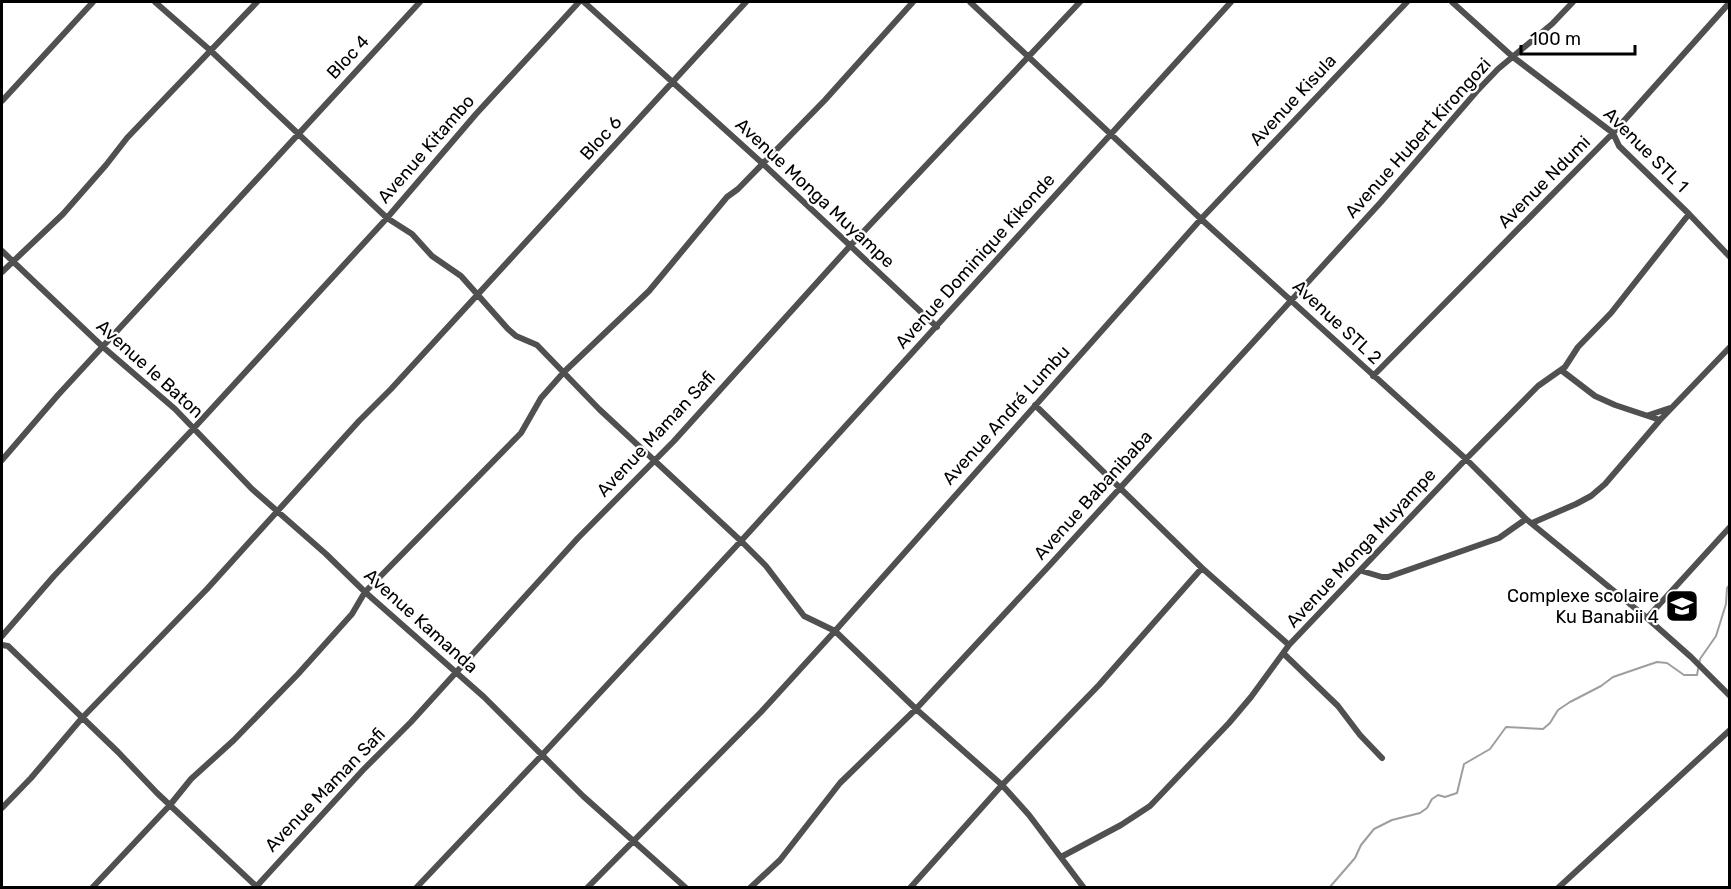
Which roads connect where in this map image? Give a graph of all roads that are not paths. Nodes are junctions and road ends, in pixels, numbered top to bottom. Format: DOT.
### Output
graph roads {
  1 [pos="93,2"];
  2 [pos="155,2"];
  3 [pos="257,2"];
  4 [pos="420,2"];
  5 [pos="579,2"];
  6 [pos="584,2"];
  7 [pos="746,2"];
  8 [pos="913,2"];
  9 [pos="970,2"];
  10 [pos="1080,2"];
  11 [pos="1231,2"];
  12 [pos="1407,2"];
  13 [pos="1452,2"];
  14 [pos="1573,2"];
  15 [pos="1730,2"];
  16 [pos="211,51"];
  17 [pos="1029,56"];
  18 [pos="1513,57"];
  19 [pos="672,82"];
  20 [pos="2,101"];
  21 [pos="298,133"];
  22 [pos="1110,133"];
  23 [pos="1613,134"];
  24 [pos="762,163"];
  25 [pos="1689,214"];
  26 [pos="387,218"];
  27 [pos="1201,219"];
  28 [pos="850,246"];
  29 [pos="2,251"];
  30 [pos="1730,257"];
  31 [pos="12,262"];
  32 [pos="2,272"];
  33 [pos="477,295"];
  34 [pos="1290,299"];
  35 [pos="937,327"];
  36 [pos="103,347"];
  37 [pos="1730,347"];
  38 [pos="1562,370"];
  39 [pos="564,372"];
  40 [pos="1373,376"];
  41 [pos="1035,405"];
  42 [pos="1672,407"];
  43 [pos="1648,416"];
  44 [pos="1660,420"];
  45 [pos="194,428"];
  46 [pos="1466,459"];
  47 [pos="2,460"];
  48 [pos="654,461"];
  49 [pos="1119,488"];
  50 [pos="278,511"];
  51 [pos="1529,521"];
  52 [pos="1730,527"];
  53 [pos="741,542"];
  54 [pos="1202,568"];
  55 [pos="1362,571"];
  56 [pos="365,592"];
  57 [pos="1647,618"];
  58 [pos="835,631"];
  59 [pos="2,636"];
  60 [pos="2,645"];
  61 [pos="1289,645"];
  62 [pos="1284,654"];
  63 [pos="456,673"];
  64 [pos="1730,696"];
  65 [pos="915,709"];
  66 [pos="82,718"];
  67 [pos="1730,730"];
  68 [pos="542,755"];
  69 [pos="1382,758"];
  70 [pos="1002,785"];
  71 [pos="170,805"];
  72 [pos="2,808"];
  73 [pos="633,841"];
  74 [pos="1061,857"];
  75 [pos="256,887"];
  76 [pos="92,888"];
  77 [pos="416,888"];
  78 [pos="587,888"];
  79 [pos="686,888"];
  80 [pos="750,888"];
  81 [pos="910,888"];
  82 [pos="1084,888"];
  83 [pos="1558,888"];
  1 -- 20 [label="street"];
  2 -- 16 [label="street, Avenue Kitambo"];
  3 -- 16 [label="street"];
  4 -- 21 [label="street, Bloc 4"];
  5 -- 26 [label="street, Avenue Kitambo"];
  6 -- 19 [label="street, Avenue Monga Muyampe"];
  7 -- 19 [label="street, Bloc 6"];
  8 -- 24 [label="street"];
  9 -- 17 [label="street, Avenue STL 2"];
  10 -- 17 [label="street, Avenue Maman Safi"];
  11 -- 22 [label="street, Avenue Dominique Kikonde"];
  12 -- 27 [label="street, Avenue Kisula"];
  13 -- 18 [label="street, Avenue STL 1"];
  14 -- 18 [label="street, Avenue Hubert Kirongozi"];
  15 -- 23 [label="street, Avenue Ndumi"];
  16 -- 21 [label="street, Avenue Kitambo"];
  16 -- 31 [label="street"];
  17 -- 22 [label="street, Avenue STL 2"];
  17 -- 28 [label="street, Avenue Maman Safi"];
  18 -- 23 [label="street, Avenue STL 1"];
  18 -- 34 [label="street, Avenue Hubert Kirongozi"];
  19 -- 24 [label="street, Avenue Monga Muyampe"];
  19 -- 33 [label="street, Bloc 6"];
  21 -- 26 [label="street, Avenue Kitambo"];
  21 -- 36 [label="street, Bloc 4"];
  22 -- 27 [label="street, Avenue STL 2"];
  22 -- 35 [label="street, Avenue Dominique Kikonde"];
  23 -- 25 [label="street, Avenue STL 1"];
  23 -- 40 [label="street, Avenue Ndumi"];
  24 -- 28 [label="street, Avenue Monga Muyampe"];
  24 -- 39 [label="street"];
  25 -- 30 [label="street, Avenue STL 1"];
  25 -- 38 [label="street, Avenue Monga Muyampe"];
  26 -- 33 [label="street"];
  26 -- 45 [label="street"];
  27 -- 34 [label="street, Avenue STL 2"];
  27 -- 41 [label="street, Avenue André Lumbu"];
  28 -- 35 [label="street, Avenue Monga Muyampe"];
  28 -- 48 [label="street, Avenue Maman Safi"];
  29 -- 31 [label="street, Avenue le Baton"];
  31 -- 32 [label="street"];
  31 -- 36 [label="street, Avenue le Baton"];
  33 -- 39 [label="street"];
  33 -- 50 [label="street, Bloc 6"];
  34 -- 40 [label="street, Avenue STL 2"];
  34 -- 49 [label="street, Avenue Babanibaba"];
  35 -- 53 [label="street, Avenue Dominique Kikonde"];
  36 -- 45 [label="street, Avenue le Baton"];
  36 -- 47 [label="street, Bloc 4"];
  37 -- 42 [label="street"];
  38 -- 43 [label="street"];
  38 -- 46 [label="street, Avenue Monga Muyampe"];
  39 -- 48 [label="street"];
  39 -- 56 [label="street"];
  40 -- 46 [label="street, Avenue STL 2"];
  41 -- 49 [label="street, Avenue Monga Muyampe"];
  41 -- 58 [label="street, Avenue André Lumbu"];
  42 -- 43 [label="street"];
  42 -- 44 [label="street"];
  43 -- 44 [label="street"];
  44 -- 51 [label="street"];
  45 -- 50 [label="street, Avenue le Baton"];
  45 -- 59 [label="street"];
  46 -- 51 [label="street, Avenue STL 2"];
  46 -- 55 [label="street, Avenue Monga Muyampe"];
  48 -- 53 [label="street"];
  48 -- 63 [label="street, Avenue Maman Safi"];
  49 -- 54 [label="street, Avenue Monga Muyampe"];
  49 -- 65 [label="street, Avenue Babanibaba"];
  50 -- 56 [label="street, Avenue Kamanda"];
  50 -- 66 [label="street, Bloc 6"];
  51 -- 55 [label="street"];
  51 -- 57 [label="street, Avenue STL 2"];
  52 -- 57 [label="street"];
  53 -- 58 [label="street"];
  53 -- 68 [label="street, Avenue Dominique Kikonde"];
  54 -- 61 [label="street, Avenue Monga Muyampe"];
  54 -- 70 [label="street"];
  55 -- 61 [label="street, Avenue Monga Muyampe"];
  56 -- 63 [label="street, Avenue Kamanda"];
  56 -- 71 [label="street"];
  57 -- 64 [label="street, Avenue STL 2"];
  58 -- 65 [label="street"];
  58 -- 73 [label="street, Avenue André Lumbu"];
  60 -- 66 [label="street"];
  61 -- 62 [label="street"];
  62 -- 69 [label="street"];
  62 -- 74 [label="street"];
  63 -- 68 [label="street, Avenue Kamanda"];
  63 -- 75 [label="street, Avenue Maman Safi"];
  65 -- 70 [label="street"];
  65 -- 80 [label="street, Avenue Babanibaba"];
  66 -- 71 [label="street"];
  66 -- 72 [label="street, Bloc 6"];
  67 -- 83 [label="street"];
  68 -- 73 [label="street"];
  68 -- 77 [label="street, Avenue Dominique Kikonde"];
  70 -- 74 [label="street"];
  70 -- 81 [label="street"];
  71 -- 75 [label="street"];
  71 -- 76 [label="street"];
  73 -- 78 [label="street, Avenue André Lumbu"];
  73 -- 79 [label="street"];
  74 -- 82 [label="street"];
}
